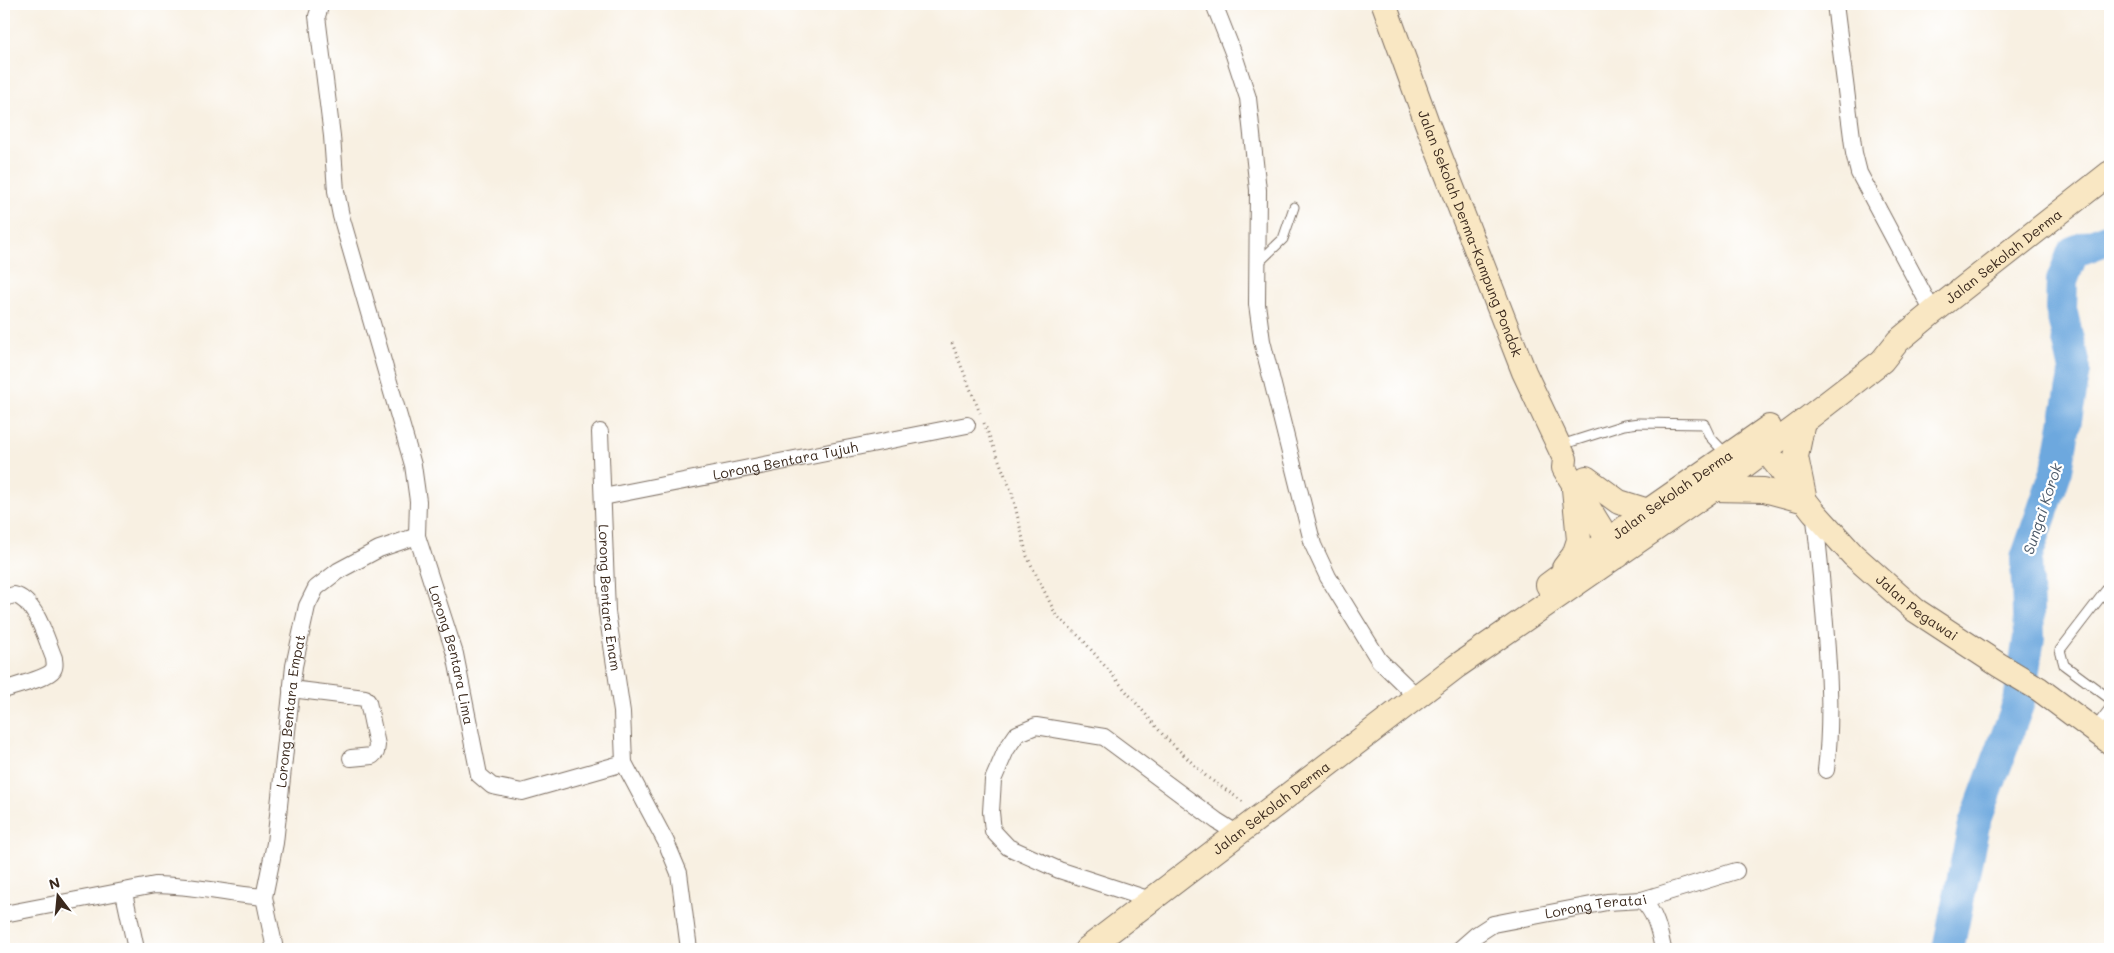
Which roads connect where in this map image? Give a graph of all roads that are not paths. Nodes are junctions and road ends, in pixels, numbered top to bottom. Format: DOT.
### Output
graph roads {
  1 [pos="321,4"];
  2 [pos="1214,4"];
  3 [pos="1384,4"];
  4 [pos="1835,4"];
  5 [pos="2110,173"];
  6 [pos="1294,207"];
  7 [pos="1258,263"];
  8 [pos="1933,312"];
  9 [pos="1898,341"];
  10 [pos="1803,422"];
  11 [pos="967,425"];
  12 [pos="600,432"];
  13 [pos="1761,444"];
  14 [pos="1562,452"];
  15 [pos="1728,456"];
  16 [pos="1579,481"];
  17 [pos="1714,489"];
  18 [pos="603,497"];
  19 [pos="1810,507"];
  20 [pos="1648,511"];
  21 [pos="418,536"];
  22 [pos="1619,544"];
  23 [pos="1557,578"];
  24 [pos="2110,584"];
  25 [pos="4,598"];
  26 [pos="1457,666"];
  27 [pos="291,689"];
  28 [pos="4,690"];
  29 [pos="1417,697"];
  30 [pos="2110,699"];
  31 [pos="2110,708"];
  32 [pos="2102,735"];
  33 [pos="351,758"];
  34 [pos="624,763"];
  35 [pos="1826,770"];
  36 [pos="1238,834"];
  37 [pos="1736,871"];
  38 [pos="124,892"];
  39 [pos="264,897"];
  40 [pos="1151,900"];
  41 [pos="1642,900"];
  42 [pos="4,914"];
  43 [pos="136,949"];
  44 [pos="275,949"];
  45 [pos="690,949"];
  46 [pos="1087,949"];
  47 [pos="1460,949"];
  48 [pos="1663,949"];
  1 -- 21 [label="street, Lorong Bentara Lima"];
  2 -- 7 [label="street"];
  3 -- 14 [label="street, Jalan Sekolah Derma-Kampung Pondok"];
  4 -- 8 [label="street"];
  5 -- 8 [label="street, Jalan Sekolah Derma"];
  6 -- 7 [label="lane"];
  7 -- 29 [label="street"];
  8 -- 9 [label="street, Jalan Sekolah Derma"];
  9 -- 10 [label="street, Jalan Sekolah Derma"];
  9 -- 13 [label="street, Jalan Sekolah Derma"];
  10 -- 13 [label="street, Jalan Sekolah Derma"];
  10 -- 19 [label="street"];
  11 -- 18 [label="street, Lorong Bentara Tujuh"];
  12 -- 18 [label="street, Lorong Bentara Enam"];
  13 -- 15 [label="street, Jalan Sekolah Derma"];
  13 -- 17 [label="street, Jalan Sekolah Derma"];
  13 -- 19 [label="street, Jalan Pegawai"];
  14 -- 15 [label="lane"];
  14 -- 16 [label="street, Jalan Sekolah Derma-Kampung Pondok"];
  15 -- 20 [label="street, Jalan Sekolah Derma"];
  16 -- 20 [label="street"];
  16 -- 22 [label="street, Jalan Sekolah Derma-Kampung Pondok"];
  16 -- 23 [label="street"];
  17 -- 19 [label="street"];
  17 -- 22 [label="street, Jalan Sekolah Derma"];
  18 -- 34 [label="street, Lorong Bentara Enam"];
  19 -- 32 [label="street, Jalan Pegawai"];
  19 -- 35 [label="street"];
  20 -- 22 [label="street, Jalan Sekolah Derma"];
  21 -- 27 [label="street, Lorong Bentara Empat"];
  21 -- 34 [label="street, Lorong Bentara Lima"];
  22 -- 23 [label="street, Jalan Sekolah Derma"];
  22 -- 26 [label="street, Jalan Sekolah Derma"];
  23 -- 26 [label="street, Jalan Sekolah Derma"];
  24 -- 30 [label="lane"];
  25 -- 28 [label="street"];
  26 -- 29 [label="street, Jalan Sekolah Derma"];
  27 -- 33 [label="street"];
  27 -- 39 [label="street, Lorong Bentara Empat"];
  29 -- 36 [label="street, Jalan Sekolah Derma"];
  31 -- 32 [label="lane"];
  34 -- 45 [label="street"];
  36 -- 40 [label="street, Jalan Sekolah Derma"];
  36 -- 40 [label="street"];
  37 -- 41 [label="street, Lorong Teratai"];
  38 -- 39 [label="street"];
  38 -- 42 [label="street"];
  38 -- 43 [label="street"];
  39 -- 44 [label="street, Lorong Bentara Empat"];
  40 -- 46 [label="street, Jalan Sekolah Derma"];
  41 -- 47 [label="street, Lorong Teratai"];
  41 -- 48 [label="street"];
}
